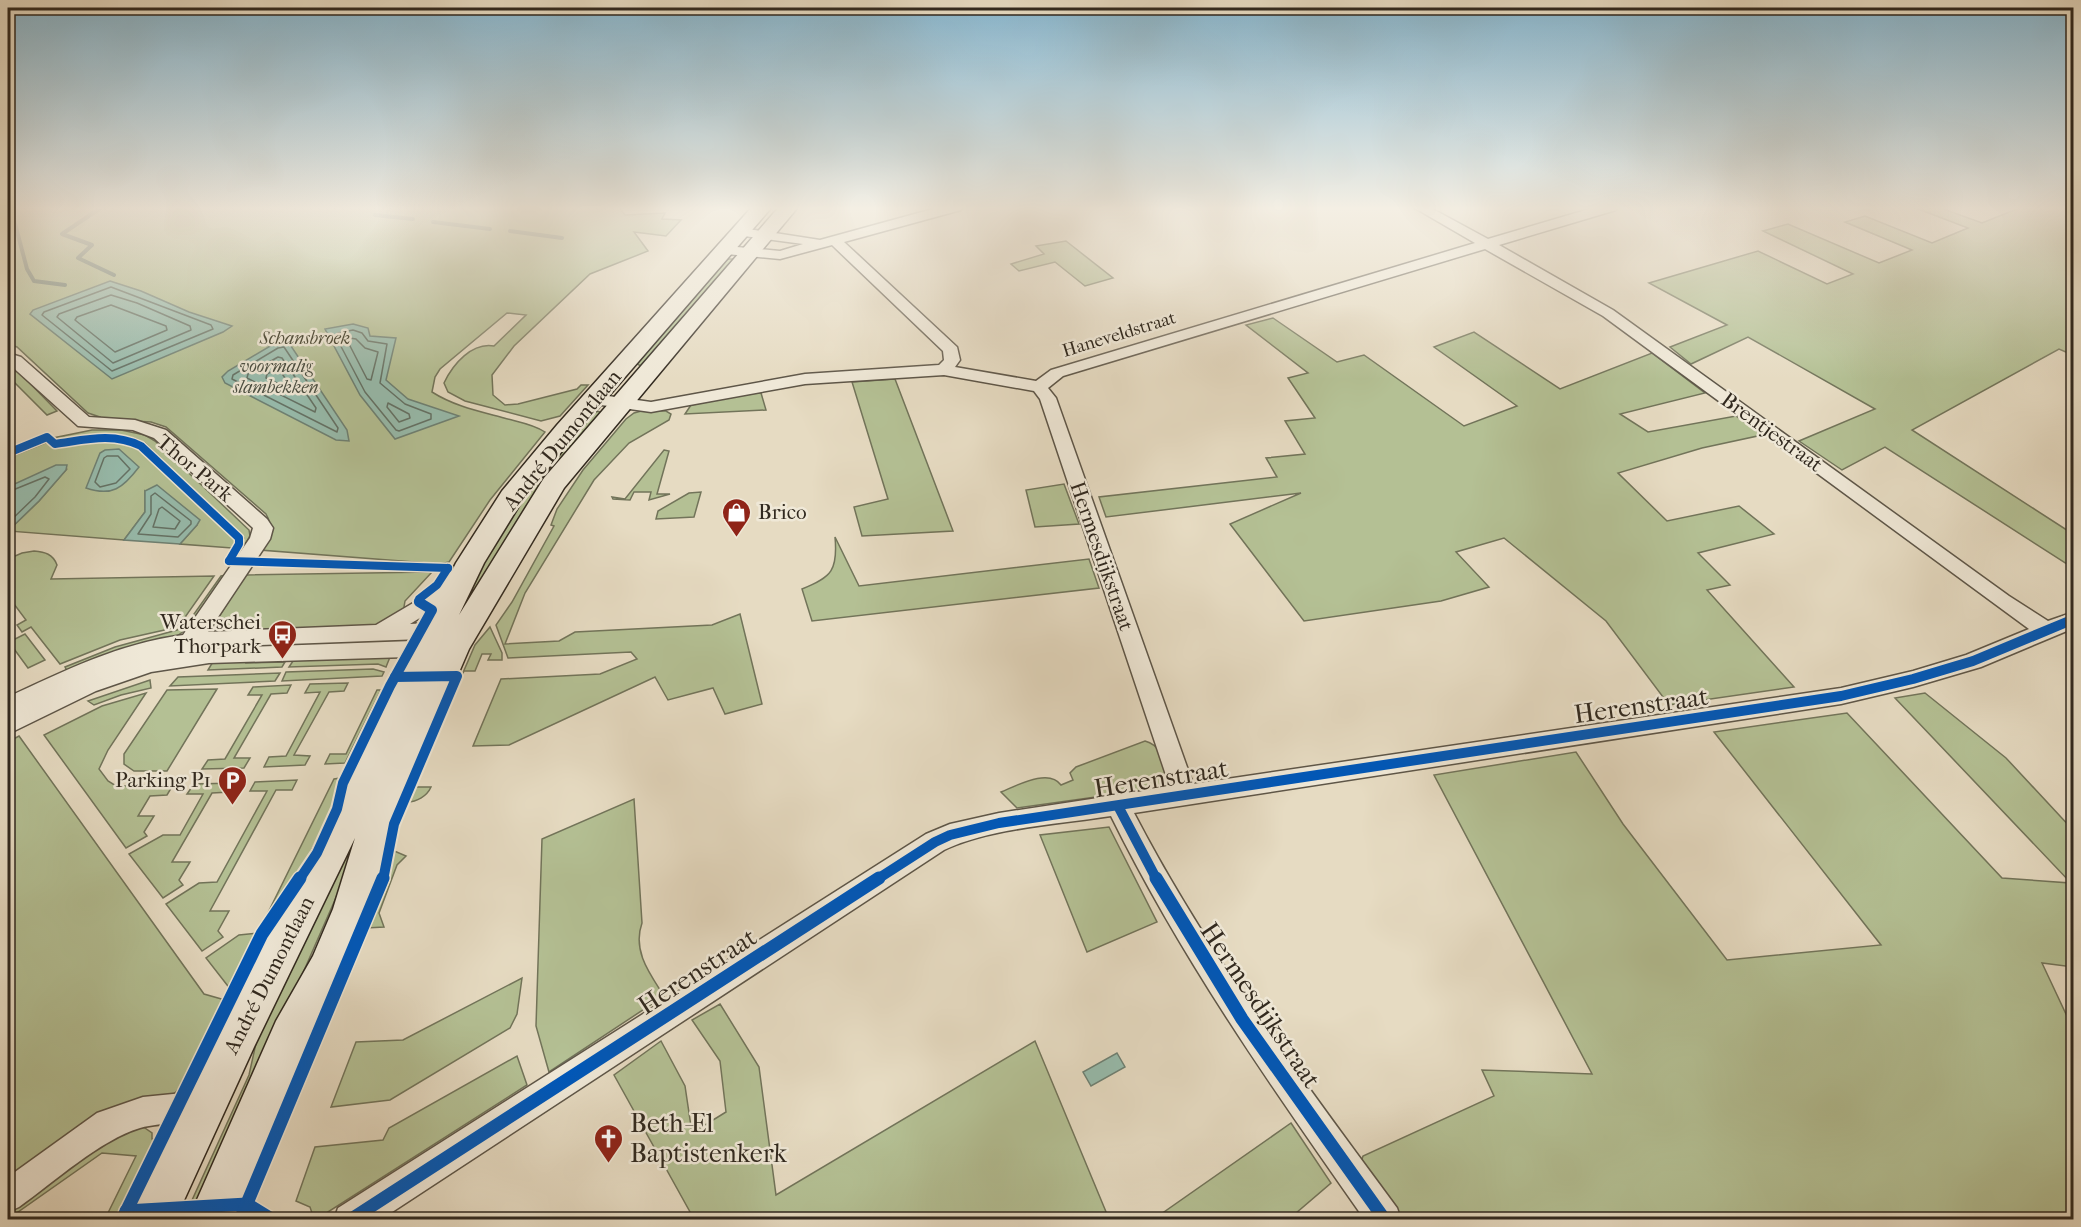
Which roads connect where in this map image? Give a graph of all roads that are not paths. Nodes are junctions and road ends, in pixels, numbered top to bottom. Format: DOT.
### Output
graph roads {
  1 [pos="713,264"];
  2 [pos="734,264"];
  3 [pos="853,264"];
  4 [pos="1424,264"];
  5 [pos="1524,264"];
  6 [pos="8,358"];
  7 [pos="944,370"];
  8 [pos="1039,387"];
  9 [pos="594,399"];
  10 [pos="622,403"];
  11 [pos="470,563"];
  12 [pos="2073,619"];
  13 [pos="2047,631"];
  14 [pos="380,632"];
  15 [pos="446,639"];
  16 [pos="184,650"];
  17 [pos="8,707"];
  18 [pos="8,725"];
  19 [pos="1185,795"];
  20 [pos="1118,806"];
  21 [pos="203,1106"];
  22 [pos="8,1196"];
  23 [pos="150,1220"];
  24 [pos="211,1220"];
  25 [pos="350,1220"];
  26 [pos="1385,1220"];
  1 -- 9 [label="main road, André Dumontlaan"];
  2 -- 10 [label="main road, André Dumontlaan"];
  3 -- 7 [label="street"];
  4 -- 8 [label="street, Haneveldstraat"];
  5 -- 13 [label="street, Brentjestraat"];
  6 -- 16 [label="street, Thor Park"];
  7 -- 8 [label="street"];
  7 -- 10 [label="street"];
  8 -- 19 [label="street, Hermesdijkstraat"];
  9 -- 10 [label="street"];
  9 -- 11 [label="main road, André Dumontlaan"];
  10 -- 15 [label="main road, André Dumontlaan"];
  11 -- 14 [label="street"];
  11 -- 15 [label="main road, André Dumontlaan"];
  12 -- 13 [label="street, Herenstraat"];
  13 -- 19 [label="street, Herenstraat"];
  14 -- 15 [label="street"];
  14 -- 16 [label="street"];
  15 -- 16 [label="street"];
  15 -- 21 [label="main road, André Dumontlaan"];
  15 -- 24 [label="main road, André Dumontlaan"];
  16 -- 17 [label="street"];
  16 -- 18 [label="street"];
  19 -- 20 [label="street, Herenstraat"];
  20 -- 25 [label="street, Herenstraat"];
  20 -- 26 [label="street, Hermesdijkstraat"];
  21 -- 22 [label="street"];
  21 -- 23 [label="main road, André Dumontlaan"];
}
